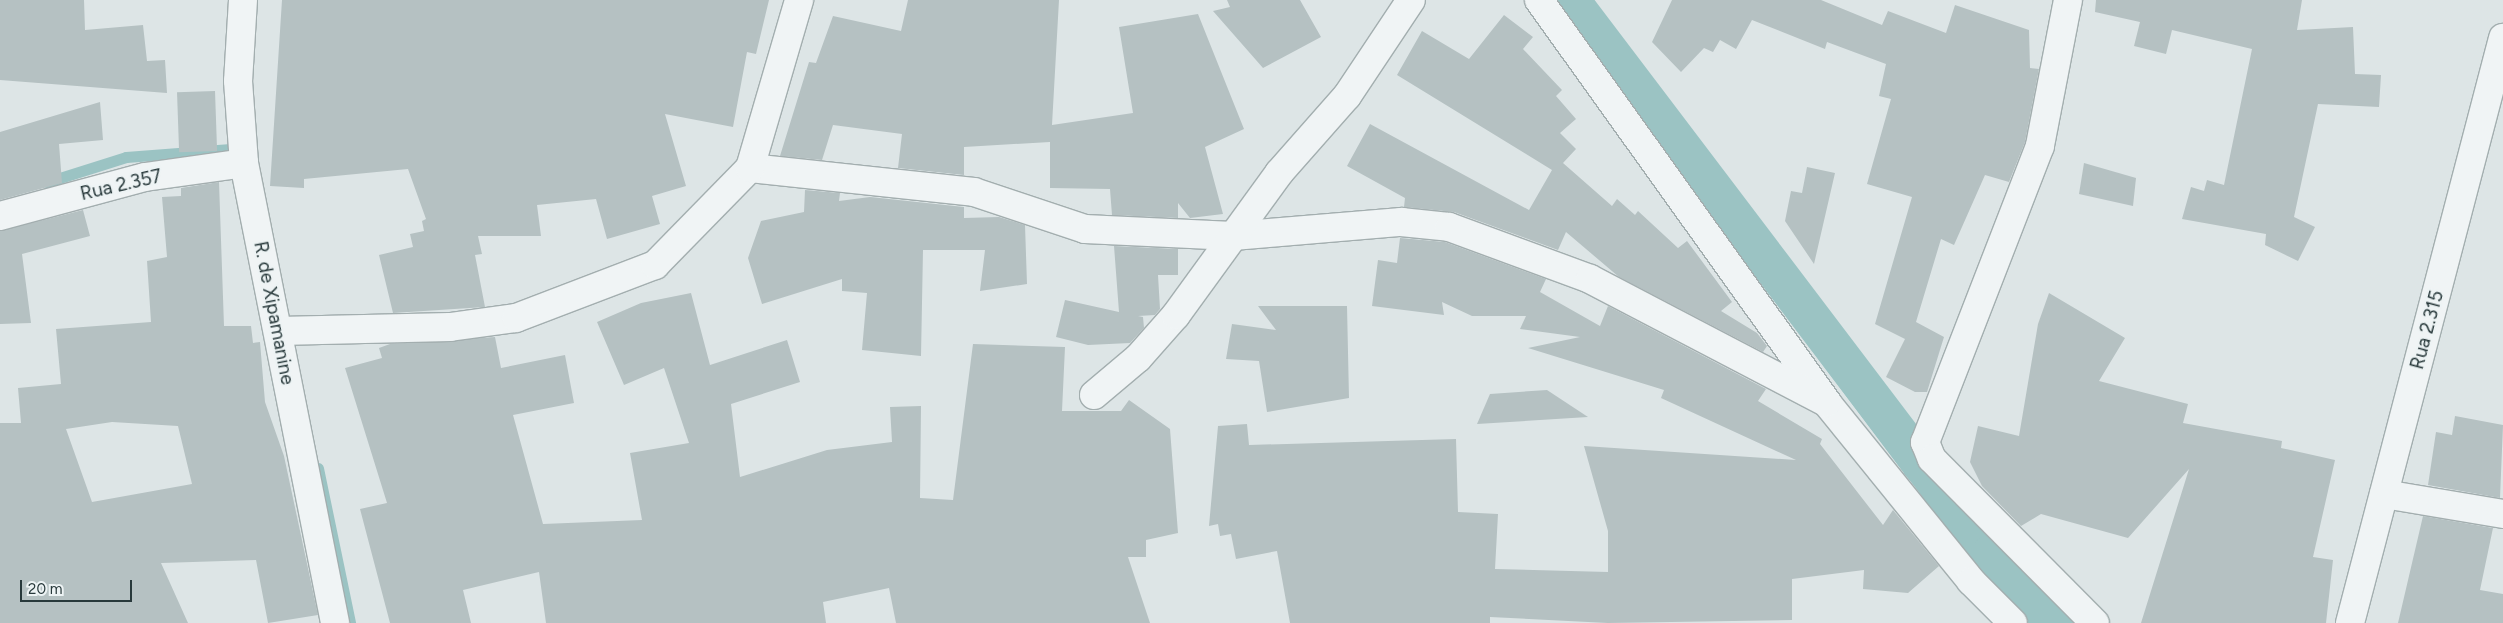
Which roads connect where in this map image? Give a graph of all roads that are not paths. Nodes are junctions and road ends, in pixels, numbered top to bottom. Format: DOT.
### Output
graph roads {
  1 [pos="243,0"];
  2 [pos="798,0"];
  3 [pos="1412,0"];
  4 [pos="1539,0"];
  5 [pos="2068,0"];
  6 [pos="2503,38"];
  7 [pos="244,164"];
  8 [pos="750,168"];
  9 [pos="0,216"];
  10 [pos="1233,236"];
  11 [pos="279,331"];
  12 [pos="1094,394"];
  13 [pos="1827,403"];
  14 [pos="2384,494"];
  15 [pos="2503,514"];
  16 [pos="335,623"];
  17 [pos="2013,623"];
  18 [pos="2095,623"];
  19 [pos="2350,623"];
  1 -- 7 [label="street, R. de Xipamanine"];
  2 -- 8 [label="street"];
  3 -- 10 [label="street"];
  4 -- 13 [label="street"];
  5 -- 18 [label="street"];
  6 -- 14 [label="street, Rua 2.315"];
  7 -- 9 [label="street, Rua 2.357"];
  7 -- 11 [label="street, R. de Xipamanine"];
  8 -- 10 [label="street"];
  8 -- 11 [label="street"];
  10 -- 12 [label="street"];
  10 -- 13 [label="street"];
  11 -- 16 [label="street, R. de Xipamanine"];
  13 -- 17 [label="street"];
  14 -- 15 [label="street"];
  14 -- 19 [label="street, Rua 2.315"];
}
